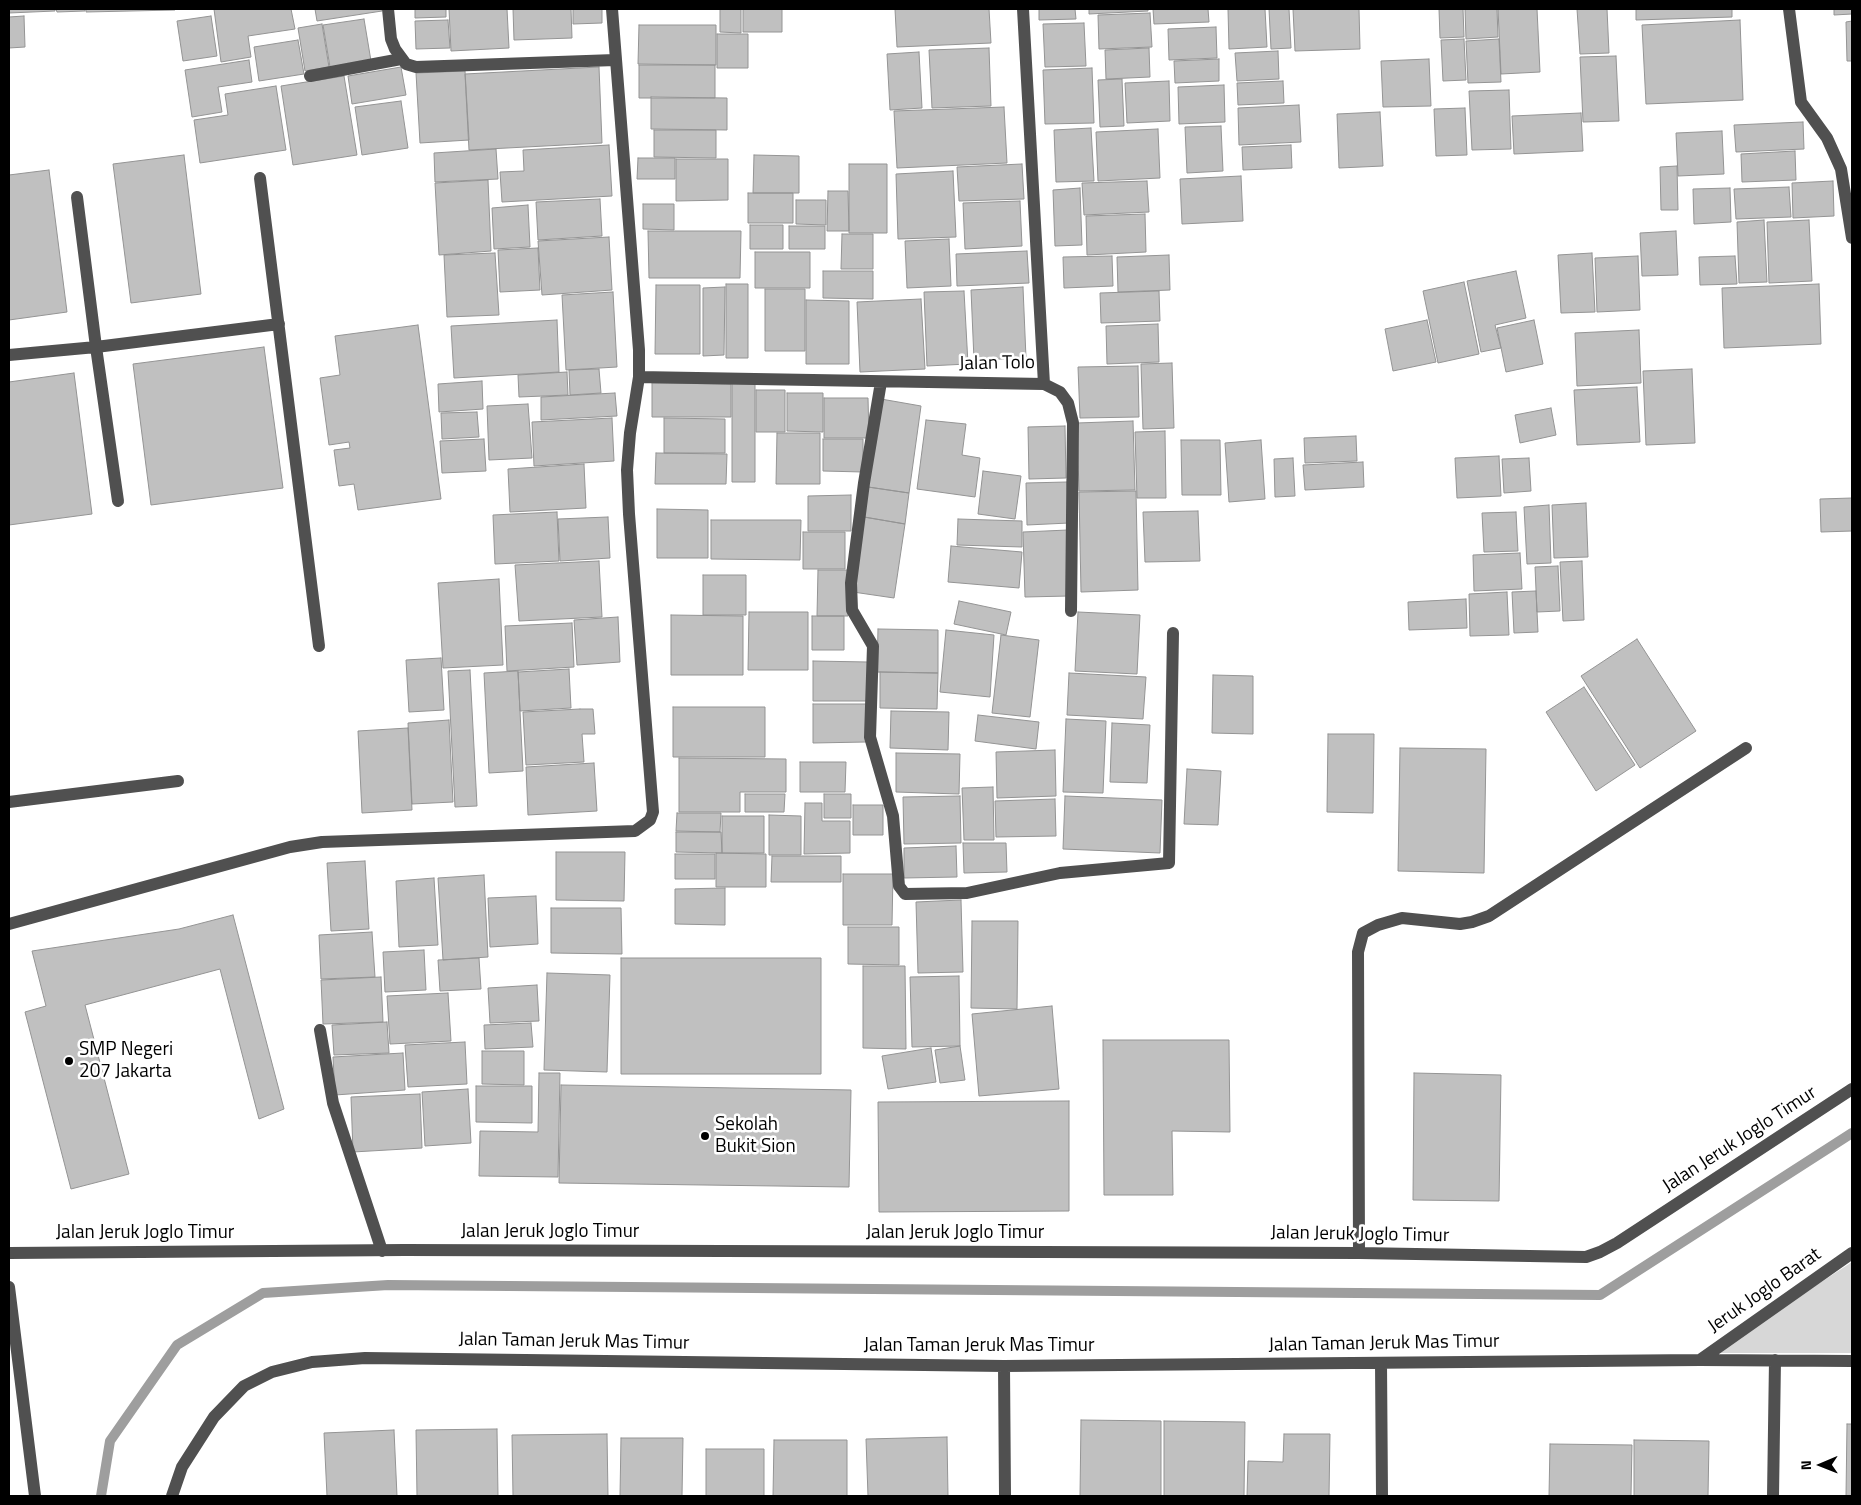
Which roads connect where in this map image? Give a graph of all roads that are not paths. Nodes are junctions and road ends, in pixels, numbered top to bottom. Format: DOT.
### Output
graph roads {
  1 [pos="388,9"];
  2 [pos="612,9"];
  3 [pos="1023,9"];
  4 [pos="1789,9"];
  5 [pos="400,58"];
  6 [pos="615,60"];
  7 [pos="310,76"];
  8 [pos="260,178"];
  9 [pos="77,197"];
  10 [pos="1852,238"];
  11 [pos="279,324"];
  12 [pos="96,347"];
  13 [pos="9,355"];
  14 [pos="638,377"];
  15 [pos="881,382"];
  16 [pos="1044,384"];
  17 [pos="118,501"];
  18 [pos="1071,610"];
  19 [pos="1173,633"];
  20 [pos="319,646"];
  21 [pos="1746,748"];
  22 [pos="178,781"];
  23 [pos="9,802"];
  24 [pos="9,924"];
  25 [pos="320,1030"];
  26 [pos="1852,1089"];
  27 [pos="382,1251"];
  28 [pos="9,1253"];
  29 [pos="1359,1253"];
  30 [pos="1852,1253"];
  31 [pos="9,1287"];
  32 [pos="1700,1360"];
  33 [pos="1775,1360"];
  34 [pos="1852,1361"];
  35 [pos="1381,1363"];
  36 [pos="1004,1366"];
  37 [pos="35,1496"];
  38 [pos="172,1496"];
  39 [pos="1005,1496"];
  40 [pos="1382,1496"];
  41 [pos="1772,1496"];
  1 -- 5 [label="street"];
  2 -- 6 [label="street"];
  3 -- 16 [label="street, Jalan Tolo"];
  4 -- 10 [label="street"];
  5 -- 6 [label="street"];
  5 -- 7 [label="street"];
  6 -- 14 [label="street"];
  8 -- 11 [label="street"];
  9 -- 12 [label="street"];
  11 -- 12 [label="street"];
  11 -- 20 [label="street"];
  12 -- 13 [label="street"];
  12 -- 17 [label="street"];
  14 -- 15 [label="street, Jalan Tolo"];
  14 -- 24 [label="street"];
  15 -- 16 [label="street, Jalan Tolo"];
  15 -- 19 [label="street"];
  16 -- 18 [label="street"];
  21 -- 29 [label="street"];
  22 -- 23 [label="street"];
  25 -- 27 [label="street"];
  26 -- 29 [label="street, Jalan Jeruk Joglo Timur"];
  27 -- 28 [label="street, Jalan Jeruk Joglo Timur"];
  27 -- 29 [label="street, Jalan Jeruk Joglo Timur"];
  30 -- 32 [label="street, Jeruk Joglo Barat"];
  31 -- 37 [label="street"];
  32 -- 33 [label="street, Jalan Taman Jeruk Mas Timur"];
  32 -- 35 [label="street, Jalan Taman Jeruk Mas Timur"];
  33 -- 34 [label="street, Jalan Taman Jeruk Mas Timur"];
  33 -- 41 [label="street"];
  35 -- 36 [label="street, Jalan Taman Jeruk Mas Timur"];
  35 -- 40 [label="street"];
  36 -- 38 [label="street, Jalan Taman Jeruk Mas Timur"];
  36 -- 39 [label="street"];
}
